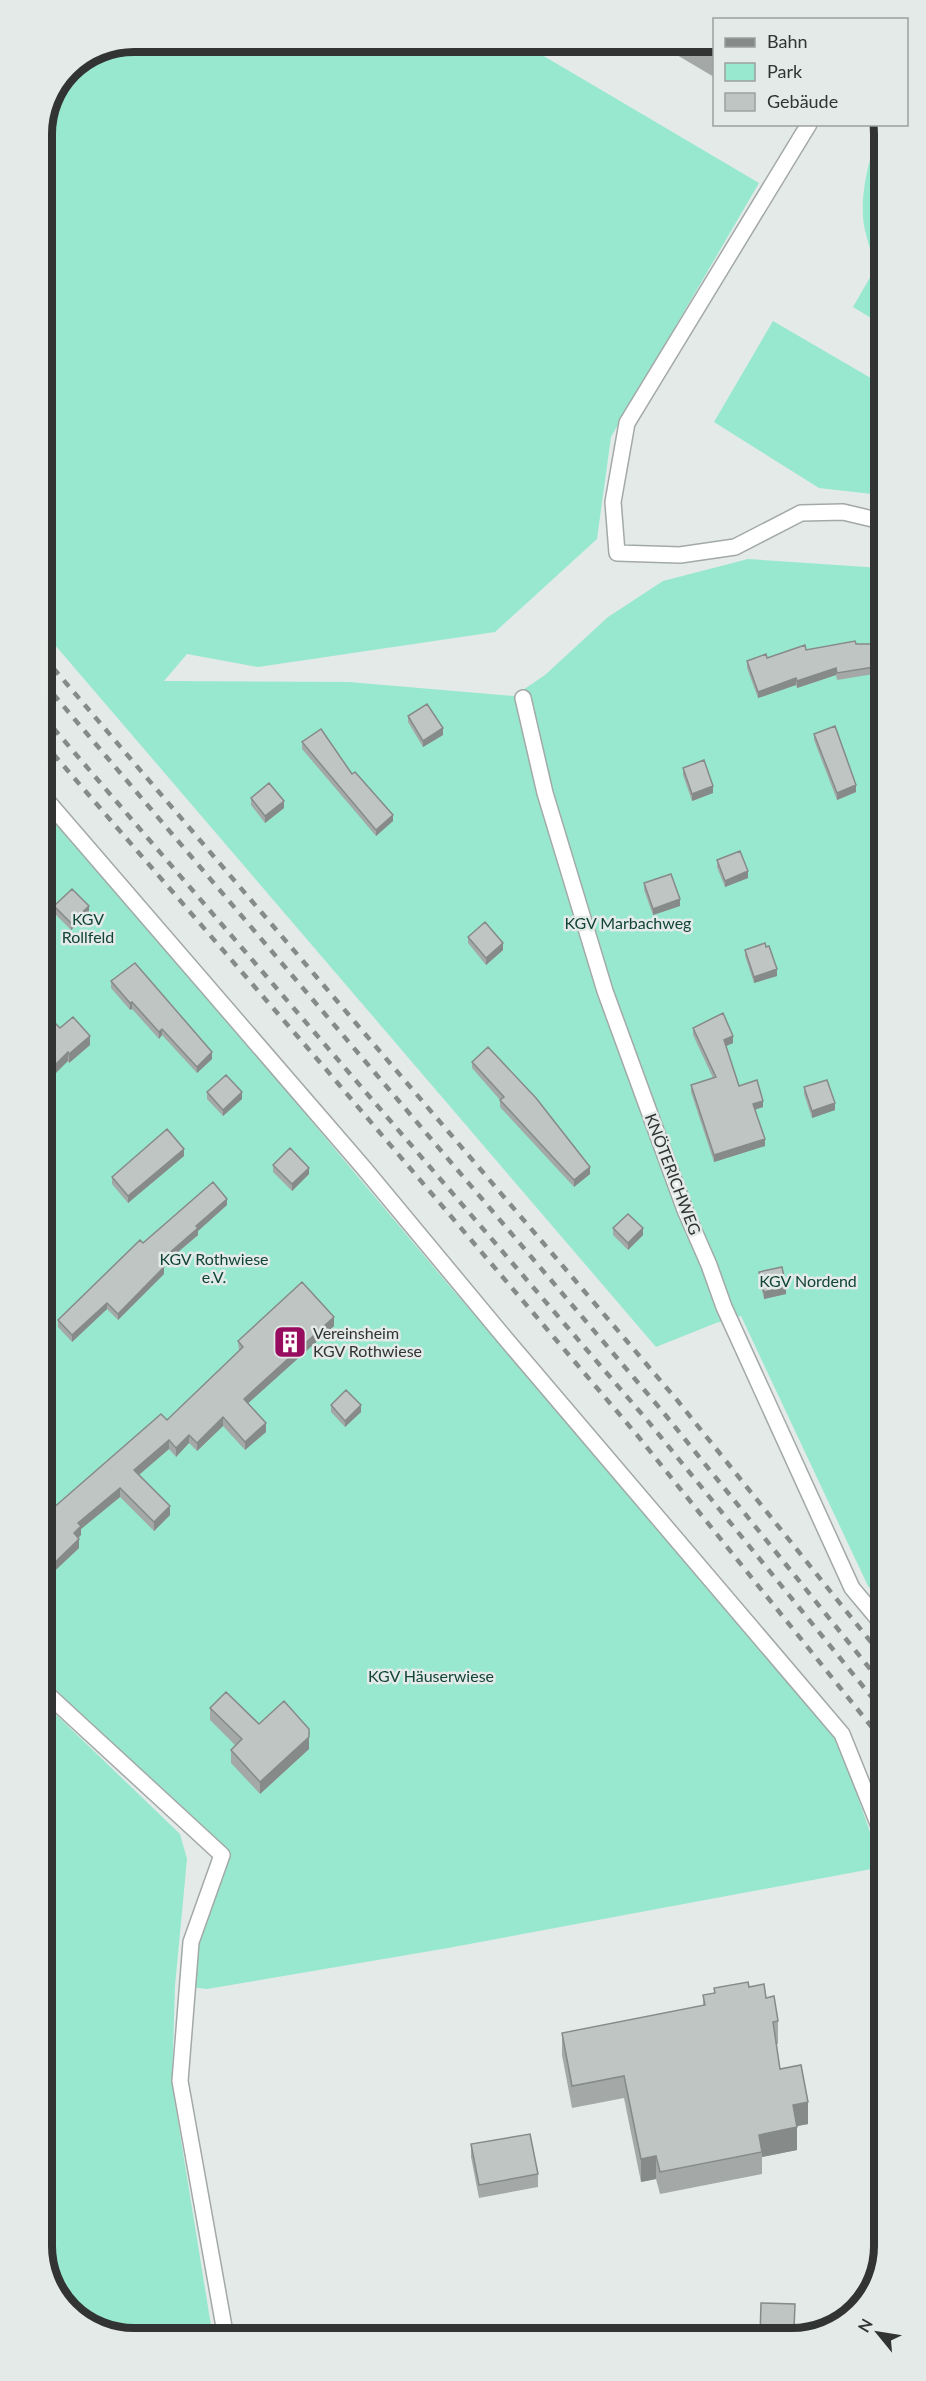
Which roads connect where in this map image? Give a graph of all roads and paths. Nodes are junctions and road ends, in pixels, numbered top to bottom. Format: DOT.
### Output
graph roads {
  1 [pos="808,126"];
  2 [pos="874,519"];
  3 [pos="524,698"];
  4 [pos="53,808"];
  5 [pos="874,1614"];
  6 [pos="53,1699"];
  7 [pos="874,1814"];
  8 [pos="224,2328"];
  1 -- 2 [label="lane"];
  3 -- 5 [label="lane, KNÖTERICHWEG"];
  4 -- 7 [label="lane"];
  6 -- 8 [label="lane"];
}
